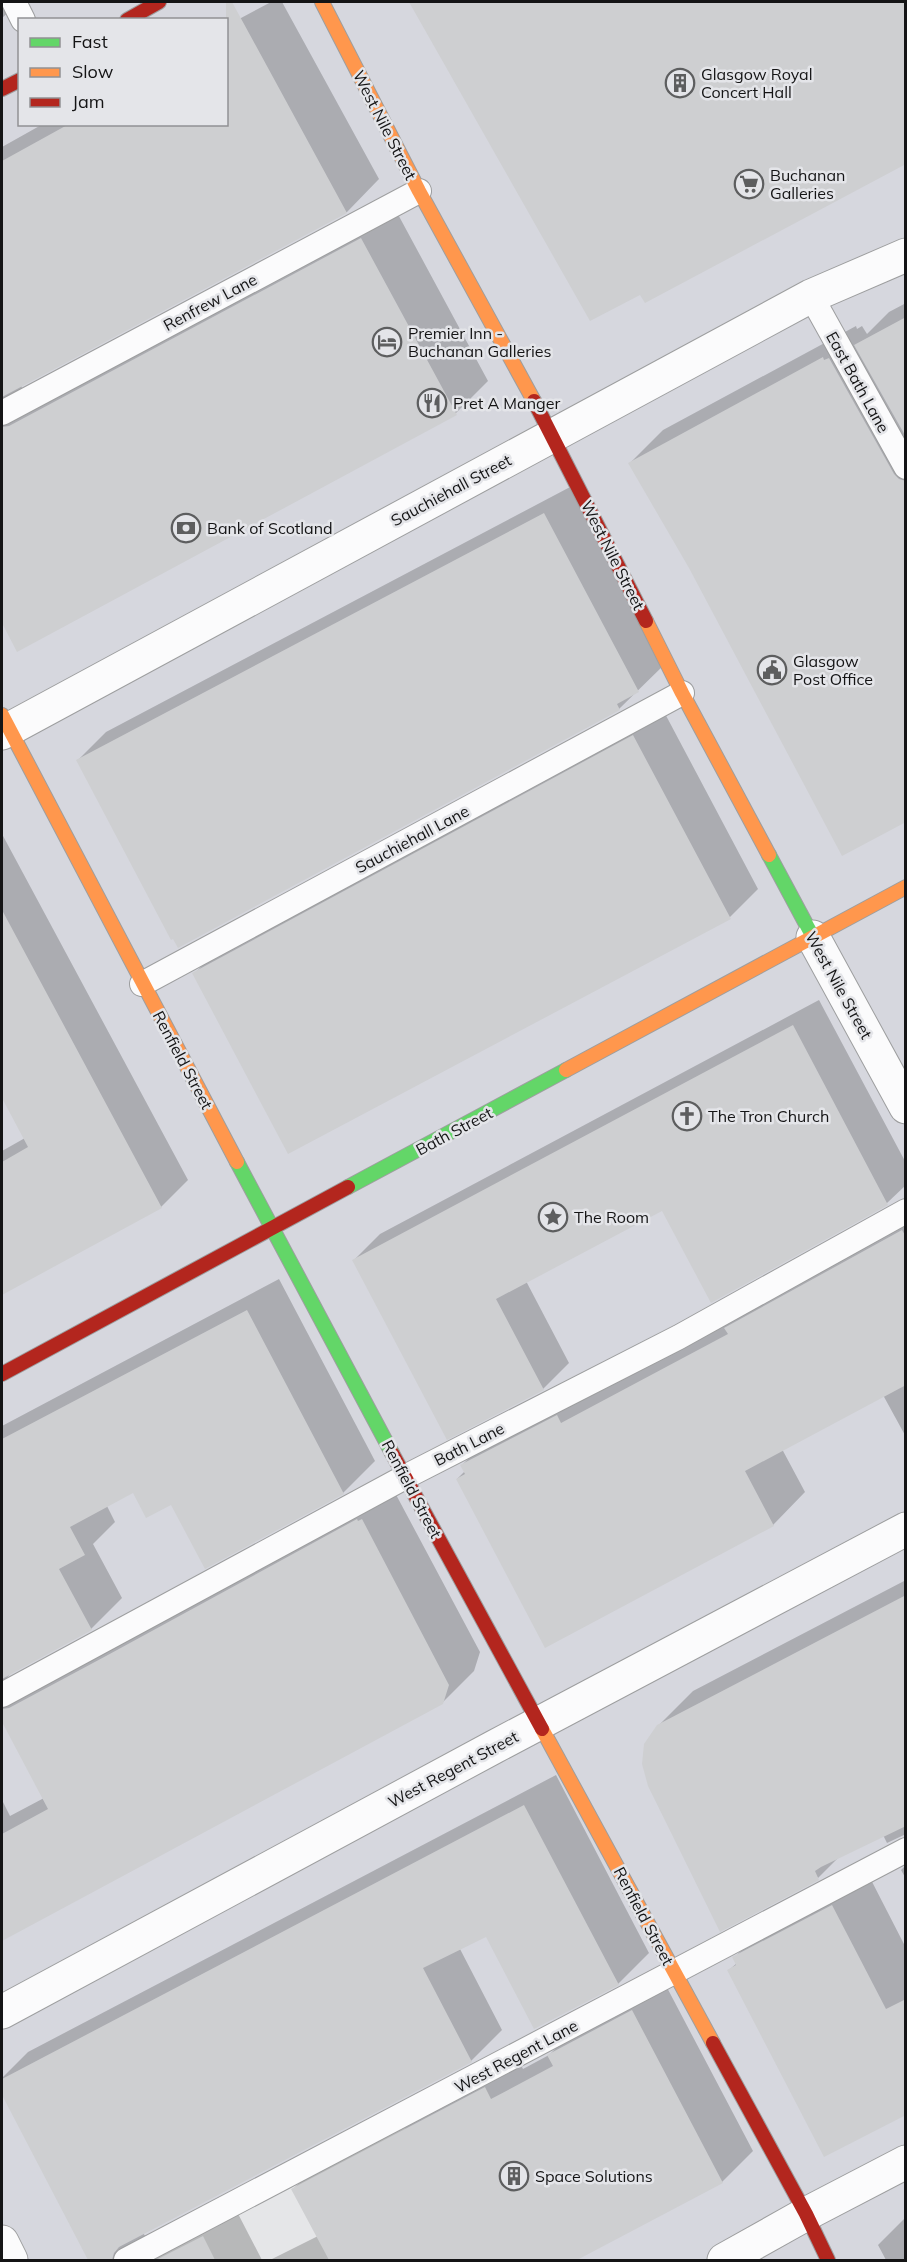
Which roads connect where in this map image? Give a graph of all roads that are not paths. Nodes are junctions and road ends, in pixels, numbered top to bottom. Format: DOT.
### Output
graph roads {
  1 [pos="14,2"];
  2 [pos="159,2"];
  3 [pos="322,2"];
  4 [pos="22,18"];
  5 [pos="131,18"];
  6 [pos="18,81"];
  7 [pos="2,89"];
  8 [pos="419,191"];
  9 [pos="906,255"];
  10 [pos="812,296"];
  11 [pos="2,413"];
  12 [pos="553,435"];
  13 [pos="906,467"];
  14 [pos="682,693"];
  15 [pos="4,725"];
  16 [pos="906,887"];
  17 [pos="813,937"];
  18 [pos="142,984"];
  19 [pos="906,1107"];
  20 [pos="906,1211"];
  21 [pos="273,1228"];
  22 [pos="2,1374"];
  23 [pos="405,1477"];
  24 [pos="906,1529"];
  25 [pos="2,1695"];
  26 [pos="539,1723"];
  27 [pos="906,1850"];
  28 [pos="675,1972"];
  29 [pos="2,2012"];
  30 [pos="906,2162"];
  31 [pos="806,2214"];
  32 [pos="2,2242"];
  33 [pos="12,2260"];
  34 [pos="126,2260"];
  35 [pos="724,2260"];
  36 [pos="828,2260"];
  1 -- 4 [label="lane"];
  2 -- 5 [label="street"];
  3 -- 8 [label="street, West Nile Street"];
  6 -- 7 [label="street"];
  8 -- 11 [label="lane, Renfrew Lane"];
  8 -- 12 [label="street, West Nile Street"];
  9 -- 10 [label="street, Sauchiehall Street"];
  10 -- 12 [label="street, Sauchiehall Street"];
  10 -- 13 [label="lane, East Bath Lane"];
  12 -- 14 [label="street, West Nile Street"];
  12 -- 15 [label="street, Sauchiehall Street"];
  14 -- 17 [label="street, West Nile Street"];
  14 -- 18 [label="lane, Sauchiehall Lane"];
  15 -- 18 [label="street, Renfield Street"];
  16 -- 17 [label="street, Bath Street"];
  17 -- 19 [label="street, West Nile Street"];
  17 -- 21 [label="street, Bath Street"];
  18 -- 21 [label="street, Renfield Street"];
  20 -- 23 [label="lane, Bath Lane"];
  21 -- 22 [label="street, Bath Street"];
  21 -- 23 [label="street, Renfield Street"];
  23 -- 25 [label="lane, Bath Lane"];
  23 -- 26 [label="street, Renfield Street"];
  24 -- 26 [label="street, West Regent Street"];
  26 -- 28 [label="street, Renfield Street"];
  26 -- 29 [label="street, West Regent Street"];
  27 -- 28 [label="lane, West Regent Lane"];
  28 -- 31 [label="street, Renfield Street"];
  28 -- 34 [label="lane, West Regent Lane"];
  30 -- 31 [label="street"];
  31 -- 35 [label="street"];
  31 -- 36 [label="street, Renfield Street"];
  32 -- 33 [label="street"];
}
